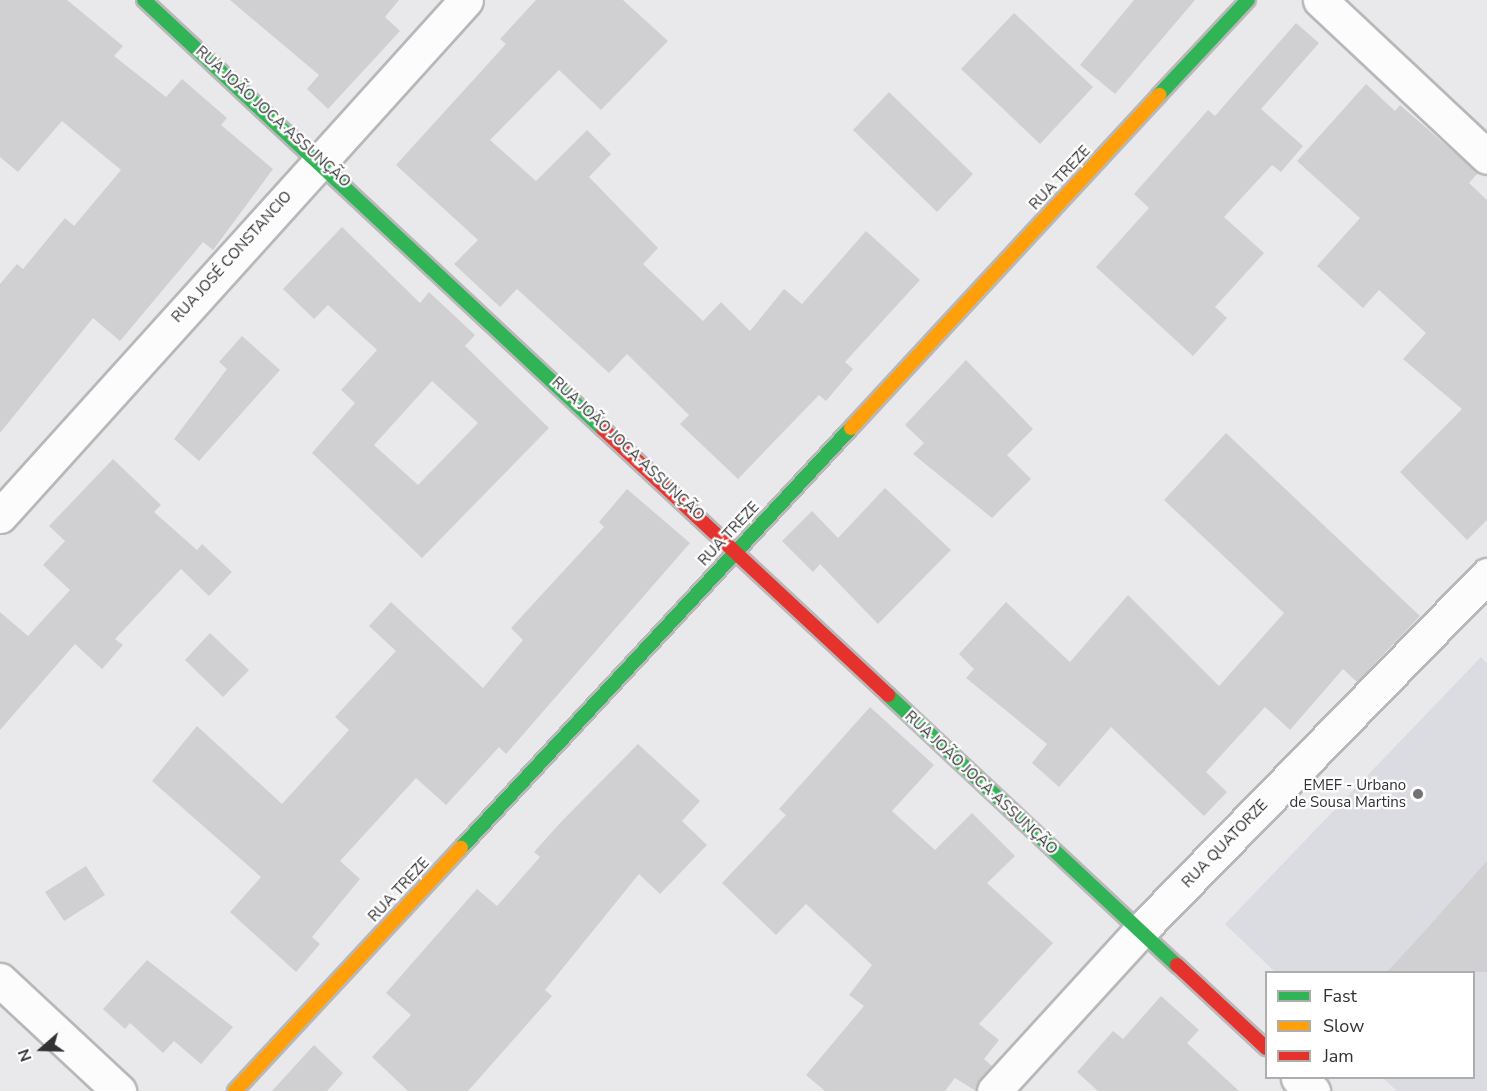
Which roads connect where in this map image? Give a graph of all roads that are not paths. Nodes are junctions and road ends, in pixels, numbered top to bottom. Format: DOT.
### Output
graph roads {
  1 [pos="144,0"];
  2 [pos="466,0"];
  3 [pos="1248,0"];
  4 [pos="1320,0"];
  5 [pos="1487,157"];
  6 [pos="320,159"];
  7 [pos="0,516"];
  8 [pos="736,551"];
  9 [pos="1487,575"];
  10 [pos="1139,932"];
  11 [pos="0,980"];
  12 [pos="1265,1047"];
  13 [pos="1300,1079"];
  14 [pos="119,1091"];
  15 [pos="235,1091"];
  16 [pos="994,1091"];
  17 [pos="1313,1091"];
  1 -- 6 [label="street, RUA JOÃO JOCA ASSUNÇÃO"];
  2 -- 6 [label="street, RUA JOSÉ CONSTANCIO"];
  3 -- 8 [label="street, RUA TREZE"];
  4 -- 5 [label="street"];
  6 -- 7 [label="street, RUA JOSÉ CONSTANCIO"];
  6 -- 8 [label="street, RUA JOÃO JOCA ASSUNÇÃO"];
  8 -- 10 [label="street, RUA JOÃO JOCA ASSUNÇÃO"];
  8 -- 15 [label="street, RUA TREZE"];
  9 -- 10 [label="street, RUA QUATORZE"];
  10 -- 12 [label="street, RUA JOÃO JOCA ASSUNÇÃO"];
  10 -- 16 [label="street, RUA QUATORZE"];
  11 -- 14 [label="street"];
  13 -- 17 [label="street"];
}
